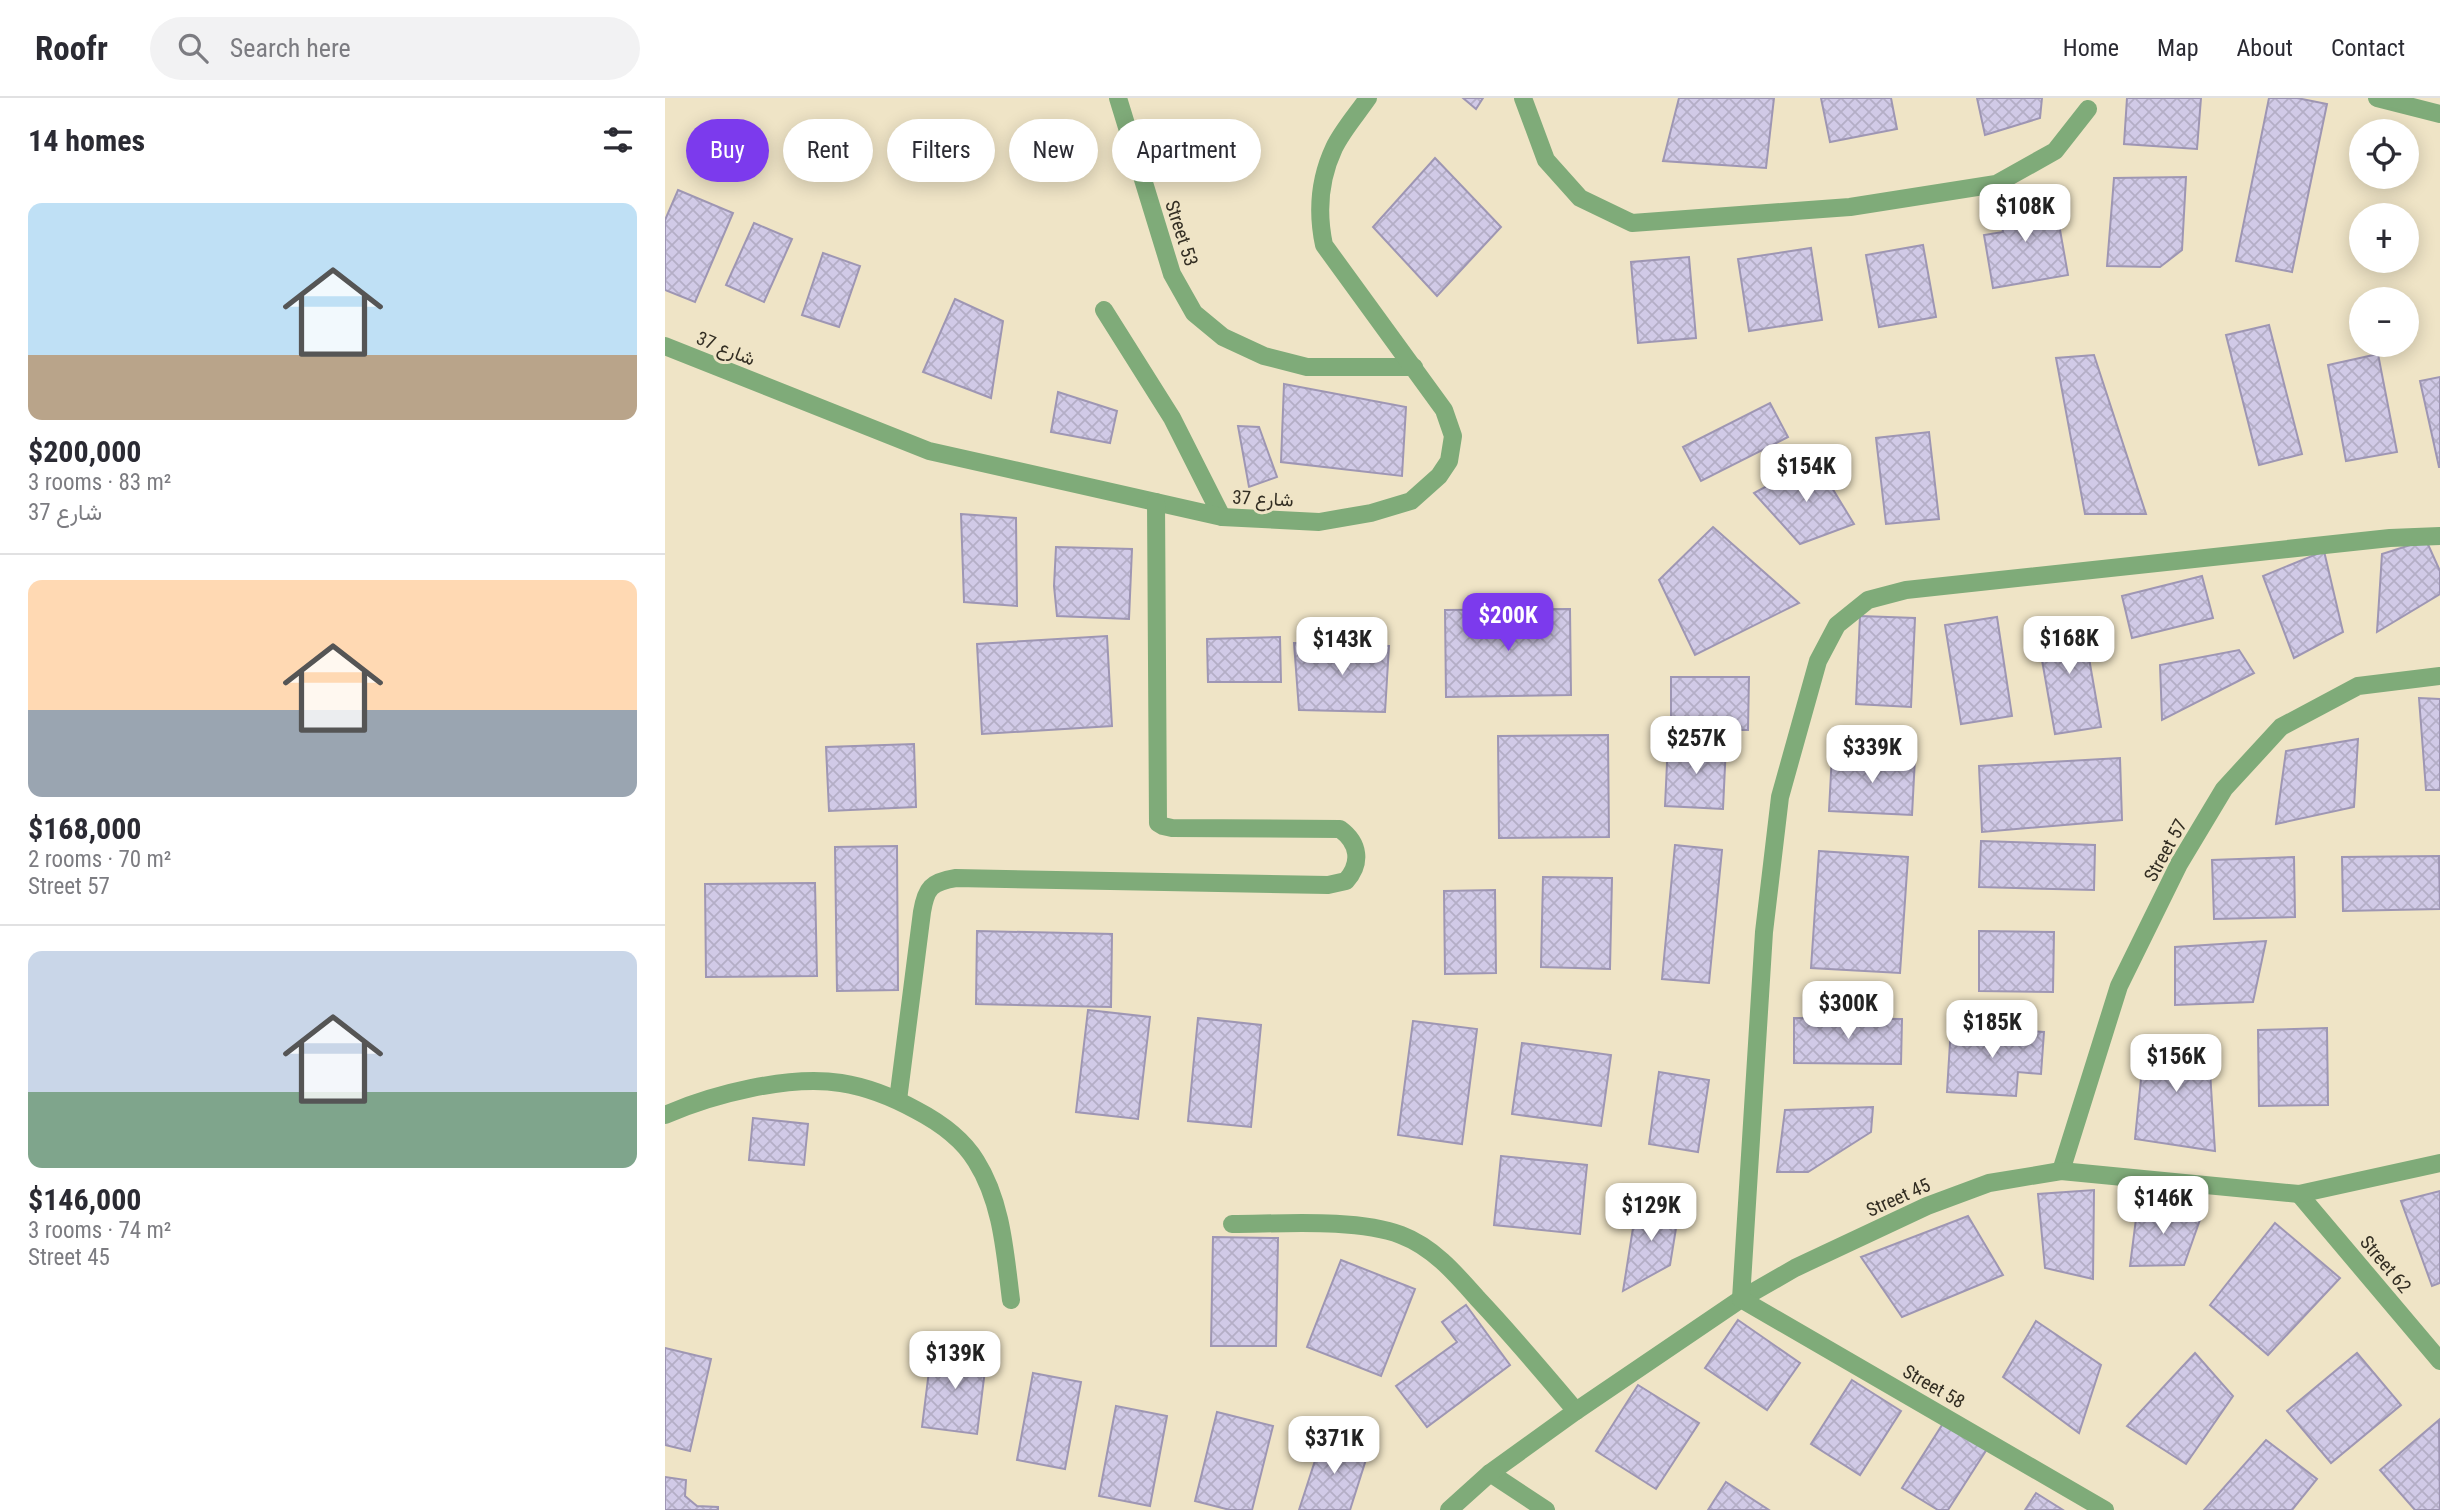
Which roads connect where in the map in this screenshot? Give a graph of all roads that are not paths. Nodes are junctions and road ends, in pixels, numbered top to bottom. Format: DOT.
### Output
graph roads {
  1 [pos="1118,98"];
  2 [pos="1368,98"];
  3 [pos="1523,98"];
  4 [pos="2377,98"];
  5 [pos="2088,109"];
  6 [pos="2440,114"];
  7 [pos="1104,310"];
  8 [pos="665,346"];
  9 [pos="1415,367"];
  10 [pos="1156,502"];
  11 [pos="1222,516"];
  12 [pos="2440,536"];
  13 [pos="2440,676"];
  14 [pos="898,1100"];
  15 [pos="665,1115"];
  16 [pos="2440,1163"];
  17 [pos="2061,1171"];
  18 [pos="2299,1194"];
  19 [pos="1232,1224"];
  20 [pos="1741,1298"];
  21 [pos="1011,1300"];
  22 [pos="2440,1361"];
  23 [pos="1576,1411"];
  24 [pos="1490,1474"];
  25 [pos="1450,1510"];
  26 [pos="1546,1510"];
  27 [pos="2105,1510"];
  1 -- 9 [label="street, Street 53"];
  2 -- 9 [label="street, شارع 37"];
  3 -- 5 [label="street"];
  4 -- 6 [label="street"];
  7 -- 11 [label="street"];
  8 -- 10 [label="street, شارع 37"];
  9 -- 11 [label="street, شارع 37"];
  10 -- 11 [label="street, شارع 37"];
  10 -- 14 [label="street"];
  12 -- 20 [label="street"];
  13 -- 17 [label="street, Street 57"];
  14 -- 15 [label="street"];
  14 -- 21 [label="street"];
  16 -- 18 [label="street, Street 45"];
  17 -- 18 [label="street, Street 45"];
  17 -- 20 [label="street, Street 45"];
  18 -- 22 [label="street, Street 62"];
  19 -- 23 [label="street"];
  20 -- 23 [label="street, Street 45"];
  20 -- 27 [label="street, Street 58"];
  23 -- 24 [label="street, Street 45"];
  24 -- 25 [label="street, Street 45"];
  24 -- 26 [label="street"];
}
